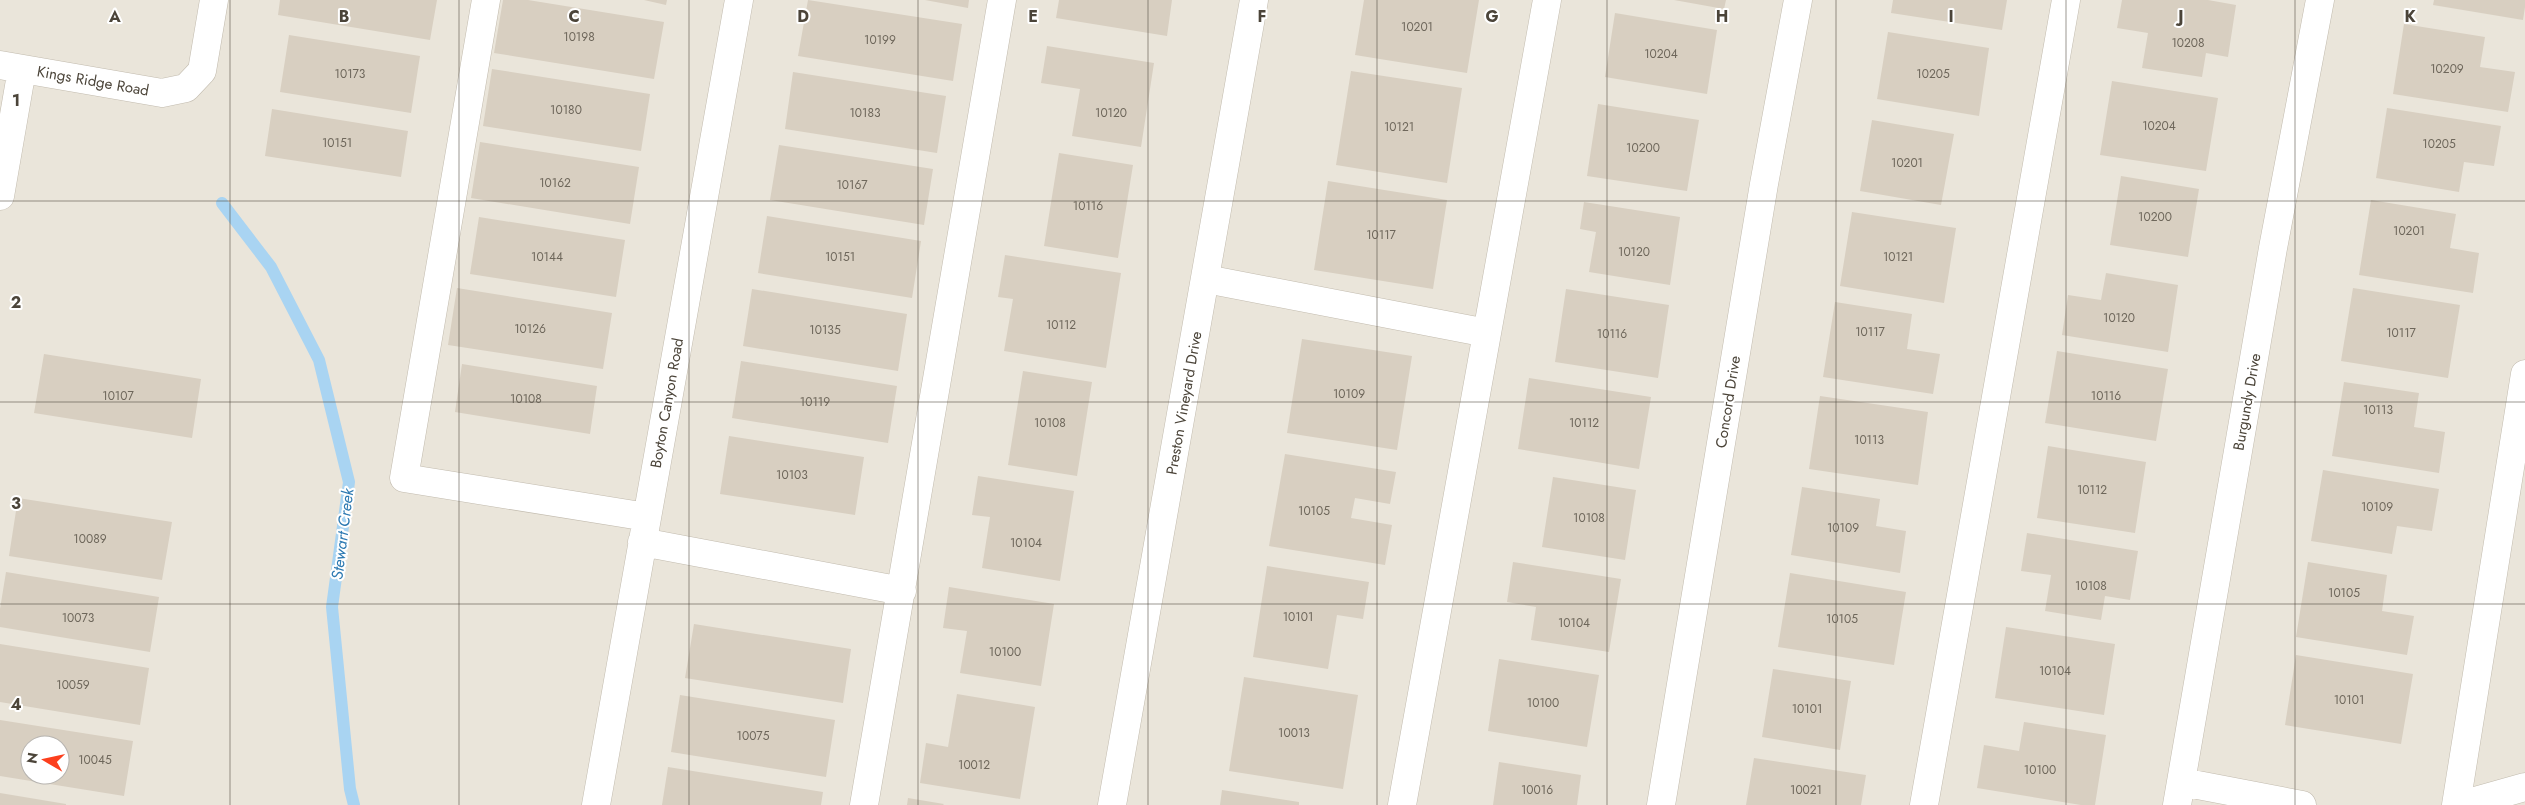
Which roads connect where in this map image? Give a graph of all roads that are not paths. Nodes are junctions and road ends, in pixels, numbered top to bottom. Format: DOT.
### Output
graph roads {
  1 [pos="214,0"];
  2 [pos="486,0"];
  3 [pos="739,0"];
  4 [pos="1002,0"];
  5 [pos="1254,0"];
  6 [pos="1547,0"];
  7 [pos="1798,0"];
  8 [pos="2066,0"];
  9 [pos="2320,0"];
  10 [pos="11,67"];
  11 [pos="0,196"];
  12 [pos="1206,279"];
  13 [pos="1487,333"];
  14 [pos="2525,374"];
  15 [pos="645,530"];
  16 [pos="902,591"];
  17 [pos="2525,787"];
  18 [pos="2180,794"];
  19 [pos="596,805"];
  20 [pos="864,805"];
  21 [pos="1112,805"];
  22 [pos="1402,805"];
  23 [pos="1661,805"];
  24 [pos="1924,805"];
  25 [pos="2302,805"];
  26 [pos="2456,805"];
  27 [pos="2461,805"];
  1 -- 10 [label="street, Kings Ridge Road"];
  2 -- 15 [label="street"];
  3 -- 15 [label="street, Boyton Canyon Road"];
  4 -- 16 [label="street"];
  5 -- 12 [label="street, Preston Vineyard Drive"];
  6 -- 13 [label="street"];
  7 -- 23 [label="street, Concord Drive"];
  8 -- 24 [label="street"];
  9 -- 18 [label="street, Burgundy Drive"];
  10 -- 11 [label="street"];
  12 -- 13 [label="street"];
  12 -- 21 [label="street, Preston Vineyard Drive"];
  13 -- 22 [label="street"];
  14 -- 26 [label="street"];
  15 -- 16 [label="street"];
  15 -- 19 [label="street, Boyton Canyon Road"];
  16 -- 20 [label="street"];
  17 -- 27 [label="street"];
  18 -- 25 [label="street"];
}
